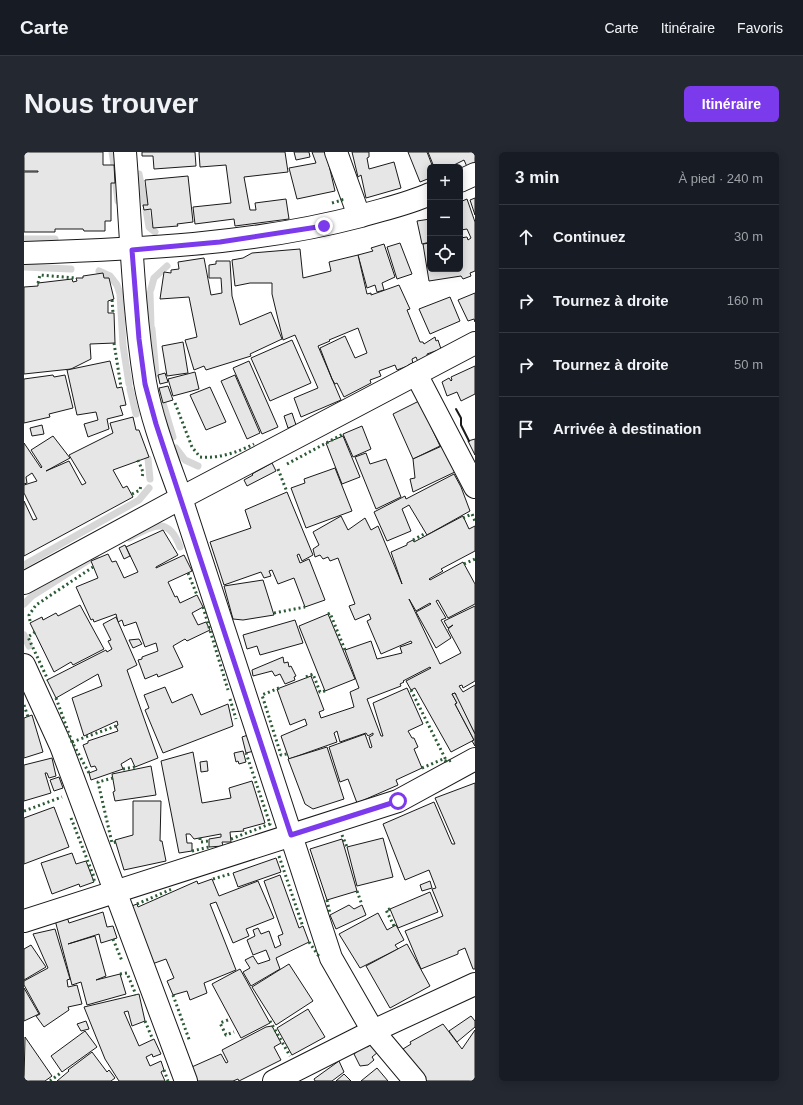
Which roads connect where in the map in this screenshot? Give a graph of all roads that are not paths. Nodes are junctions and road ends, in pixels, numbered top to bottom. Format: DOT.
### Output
graph roads {
  1 [pos="125,152"];
  2 [pos="336,152"];
  3 [pos="475,174"];
  4 [pos="463,180"];
  5 [pos="427,195"];
  6 [pos="359,216"];
  7 [pos="132,250"];
  8 [pos="24,253"];
  9 [pos="475,343"];
  10 [pos="416,374"];
  11 [pos="475,487"];
  12 [pos="181,498"];
  13 [pos="24,583"];
  14 [pos="24,665"];
  15 [pos="475,759"];
  16 [pos="291,835"];
  17 [pos="115,891"];
  18 [pos="24,921"];
  19 [pos="475,984"];
  20 [pos="373,1031"];
  21 [pos="186,1081"];
  22 [pos="274,1081"];
  23 [pos="415,1081"];
  1 -- 7 [label="street"];
  2 -- 6 [label="street"];
  3 -- 4 [label="street"];
  5 -- 6 [label="street"];
  6 -- 7 [label="street"];
  7 -- 8 [label="street"];
  7 -- 12 [label="street"];
  9 -- 10 [label="street"];
  10 -- 11 [label="street"];
  10 -- 12 [label="street"];
  12 -- 13 [label="street"];
  12 -- 16 [label="street"];
  14 -- 17 [label="street"];
  15 -- 16 [label="street"];
  16 -- 17 [label="street"];
  16 -- 20 [label="street"];
  17 -- 18 [label="street"];
  17 -- 21 [label="street"];
  19 -- 20 [label="street"];
  20 -- 22 [label="street"];
  20 -- 23 [label="street"];
}
